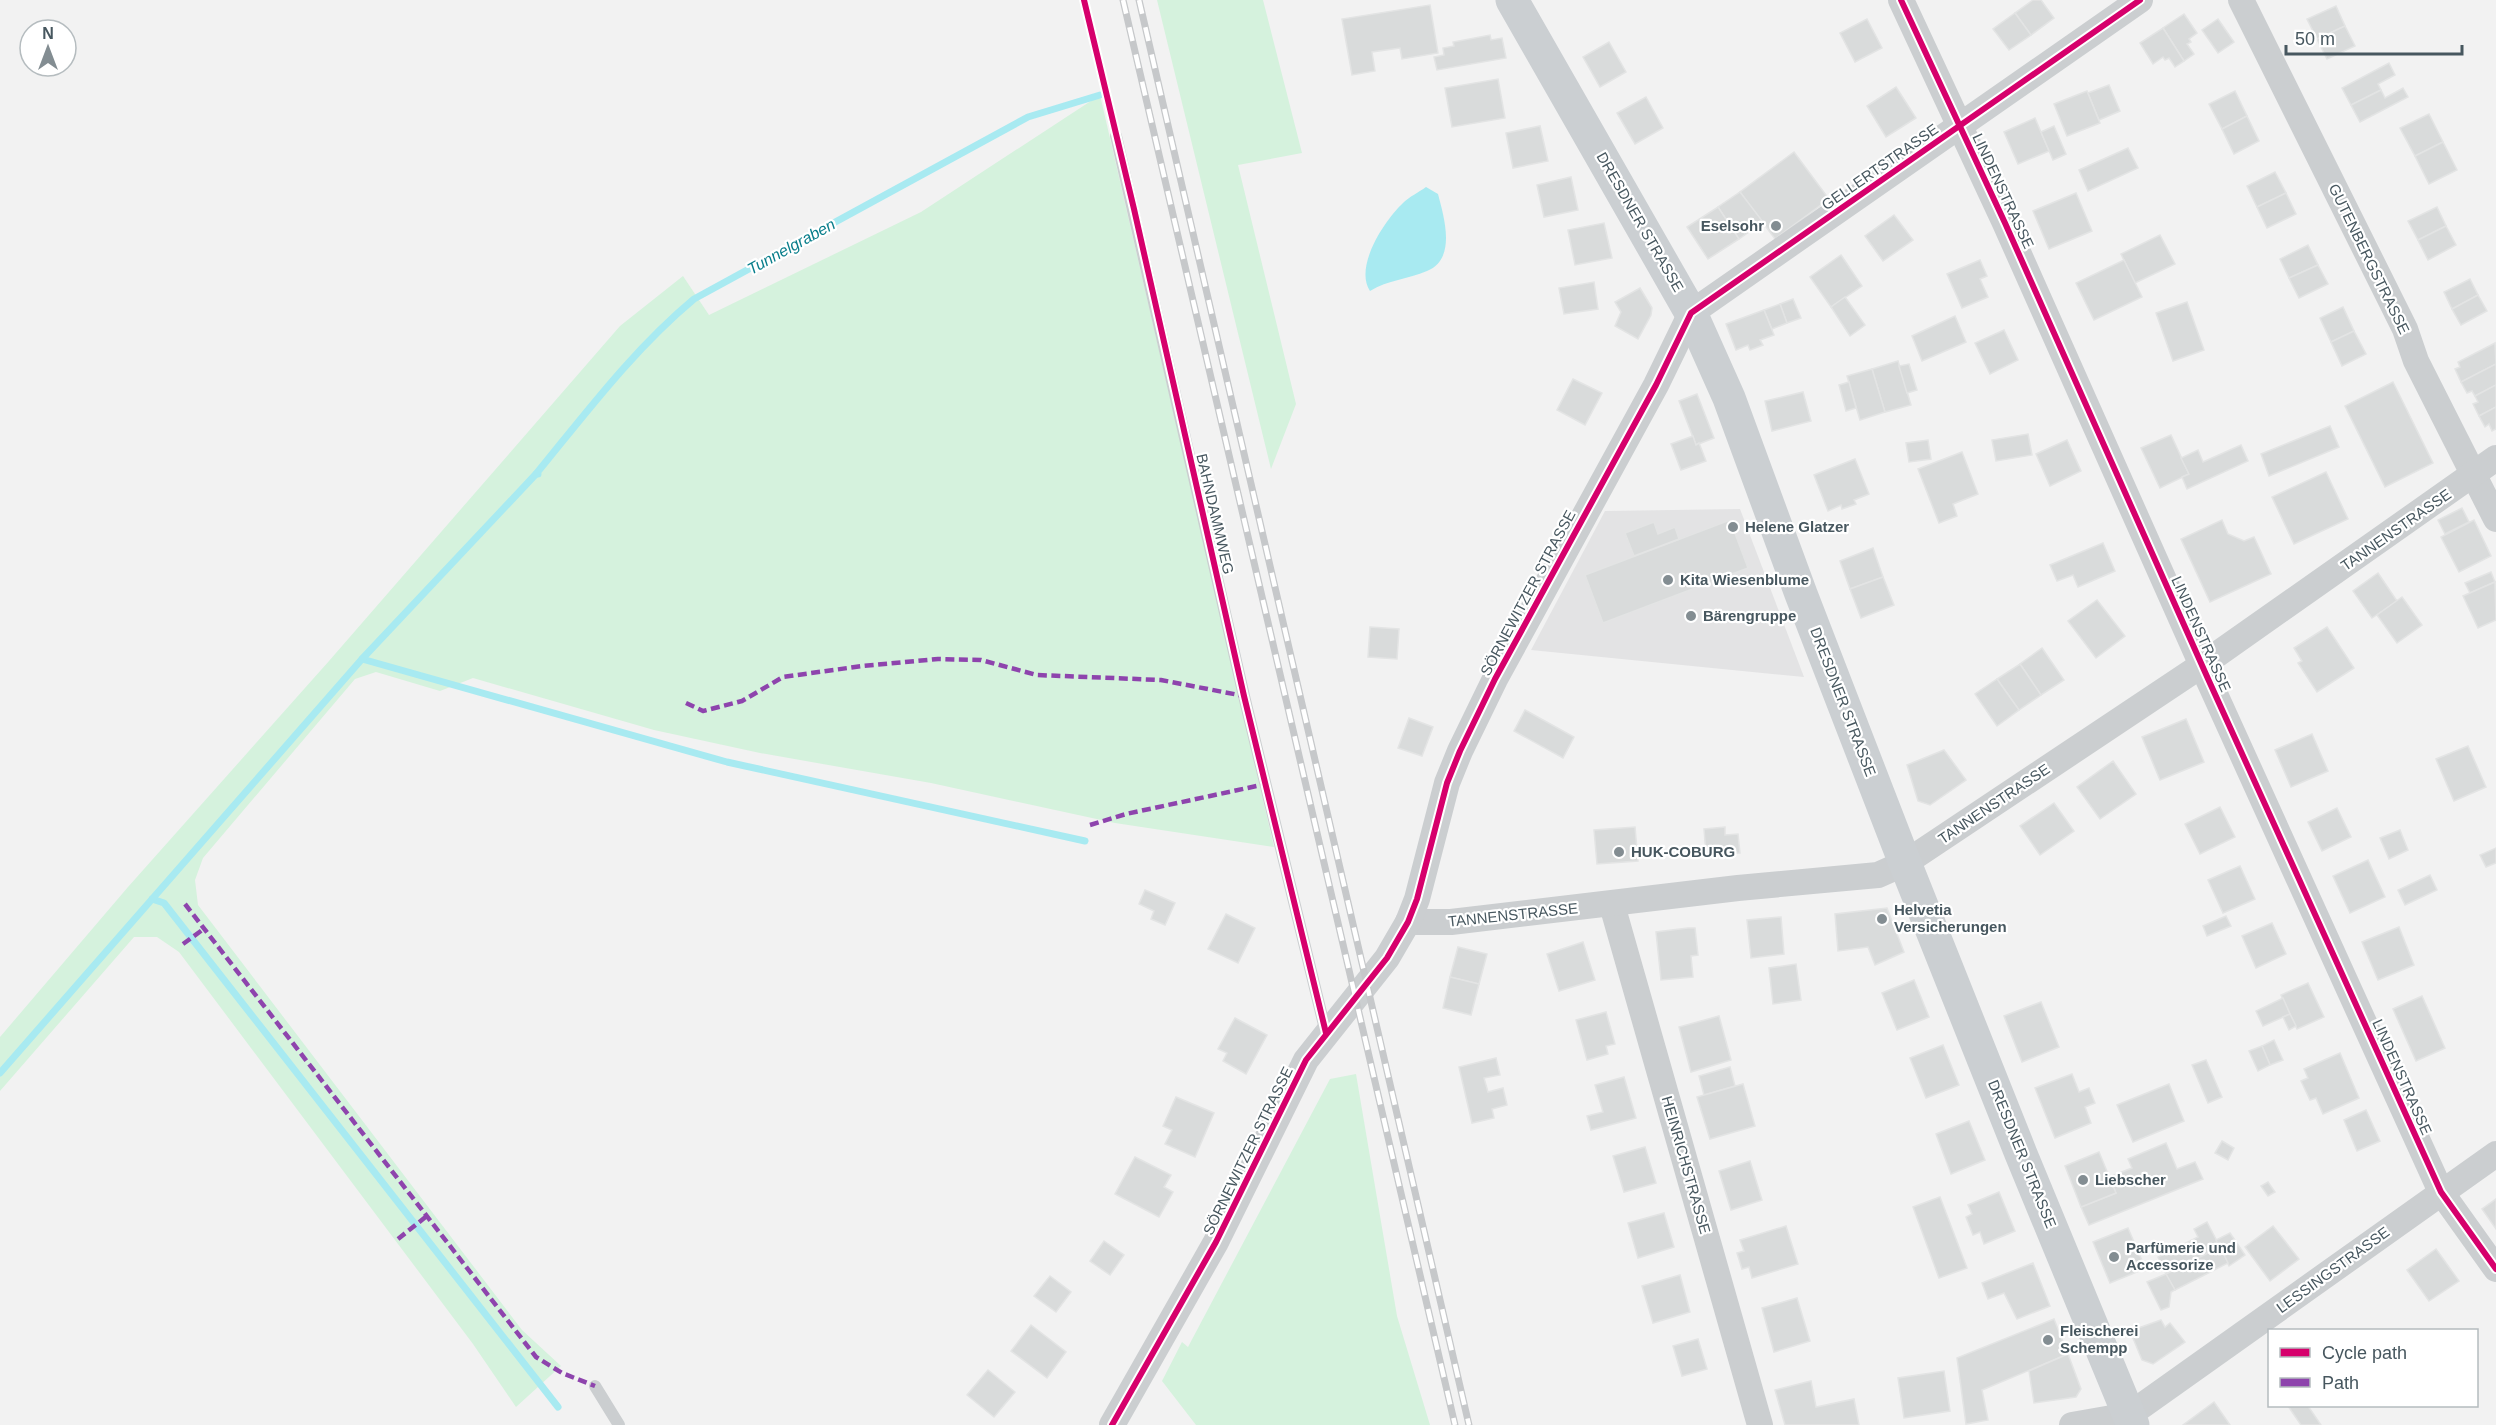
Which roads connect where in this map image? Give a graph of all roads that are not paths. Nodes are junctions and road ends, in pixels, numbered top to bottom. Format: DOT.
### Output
graph roads {
  1 [pos="1512,0"];
  2 [pos="1901,0"];
  3 [pos="2140,0"];
  4 [pos="2241,0"];
  5 [pos="1960,126"];
  6 [pos="1116,136"];
  7 [pos="1691,313"];
  8 [pos="2496,458"];
  9 [pos="2474,474"];
  10 [pos="2496,519"];
  11 [pos="2202,665"];
  12 [pos="1905,863"];
  13 [pos="1612,904"];
  14 [pos="1408,922"];
  15 [pos="1326,1033"];
  16 [pos="2496,1154"];
  17 [pos="2441,1192"];
  18 [pos="2496,1269"];
  19 [pos="595,1386"];
  20 [pos="2131,1420"];
  21 [pos="620,1425"];
  22 [pos="1112,1425"];
  23 [pos="1760,1425"];
  24 [pos="2072,1425"];
  1 -- 7 [label="main road, DRESDNER STRASSE"];
  2 -- 5 [label="street, LINDENSTRASSE"];
  3 -- 5 [label="street, GELLERTSTRASSE"];
  4 -- 9 [label="street, GUTENBERGSTRASSE"];
  5 -- 7 [label="street, GELLERTSTRASSE"];
  5 -- 11 [label="street, LINDENSTRASSE"];
  6 -- 15 [label="lane, BAHNDAMMWEG"];
  7 -- 12 [label="main road, DRESDNER STRASSE"];
  7 -- 14 [label="street, SÖRNEWITZER STRASSE"];
  8 -- 9 [label="street, TANNENSTRASSE"];
  9 -- 10 [label="street, GUTENBERGSTRASSE"];
  9 -- 11 [label="street, TANNENSTRASSE"];
  11 -- 12 [label="street, TANNENSTRASSE"];
  11 -- 17 [label="street, LINDENSTRASSE"];
  12 -- 13 [label="street, TANNENSTRASSE"];
  12 -- 20 [label="main road, DRESDNER STRASSE"];
  13 -- 14 [label="street, TANNENSTRASSE"];
  13 -- 23 [label="street, HEINRICHSTRASSE"];
  14 -- 15 [label="street, SÖRNEWITZER STRASSE"];
  15 -- 22 [label="street, SÖRNEWITZER STRASSE"];
  16 -- 17 [label="street, LESSINGSTRASSE"];
  17 -- 18 [label="street, LINDENSTRASSE"];
  17 -- 20 [label="street, LESSINGSTRASSE"];
  19 -- 21 [label="lane"];
  20 -- 24 [label="street, LESSINGSTRASSE"];
}
